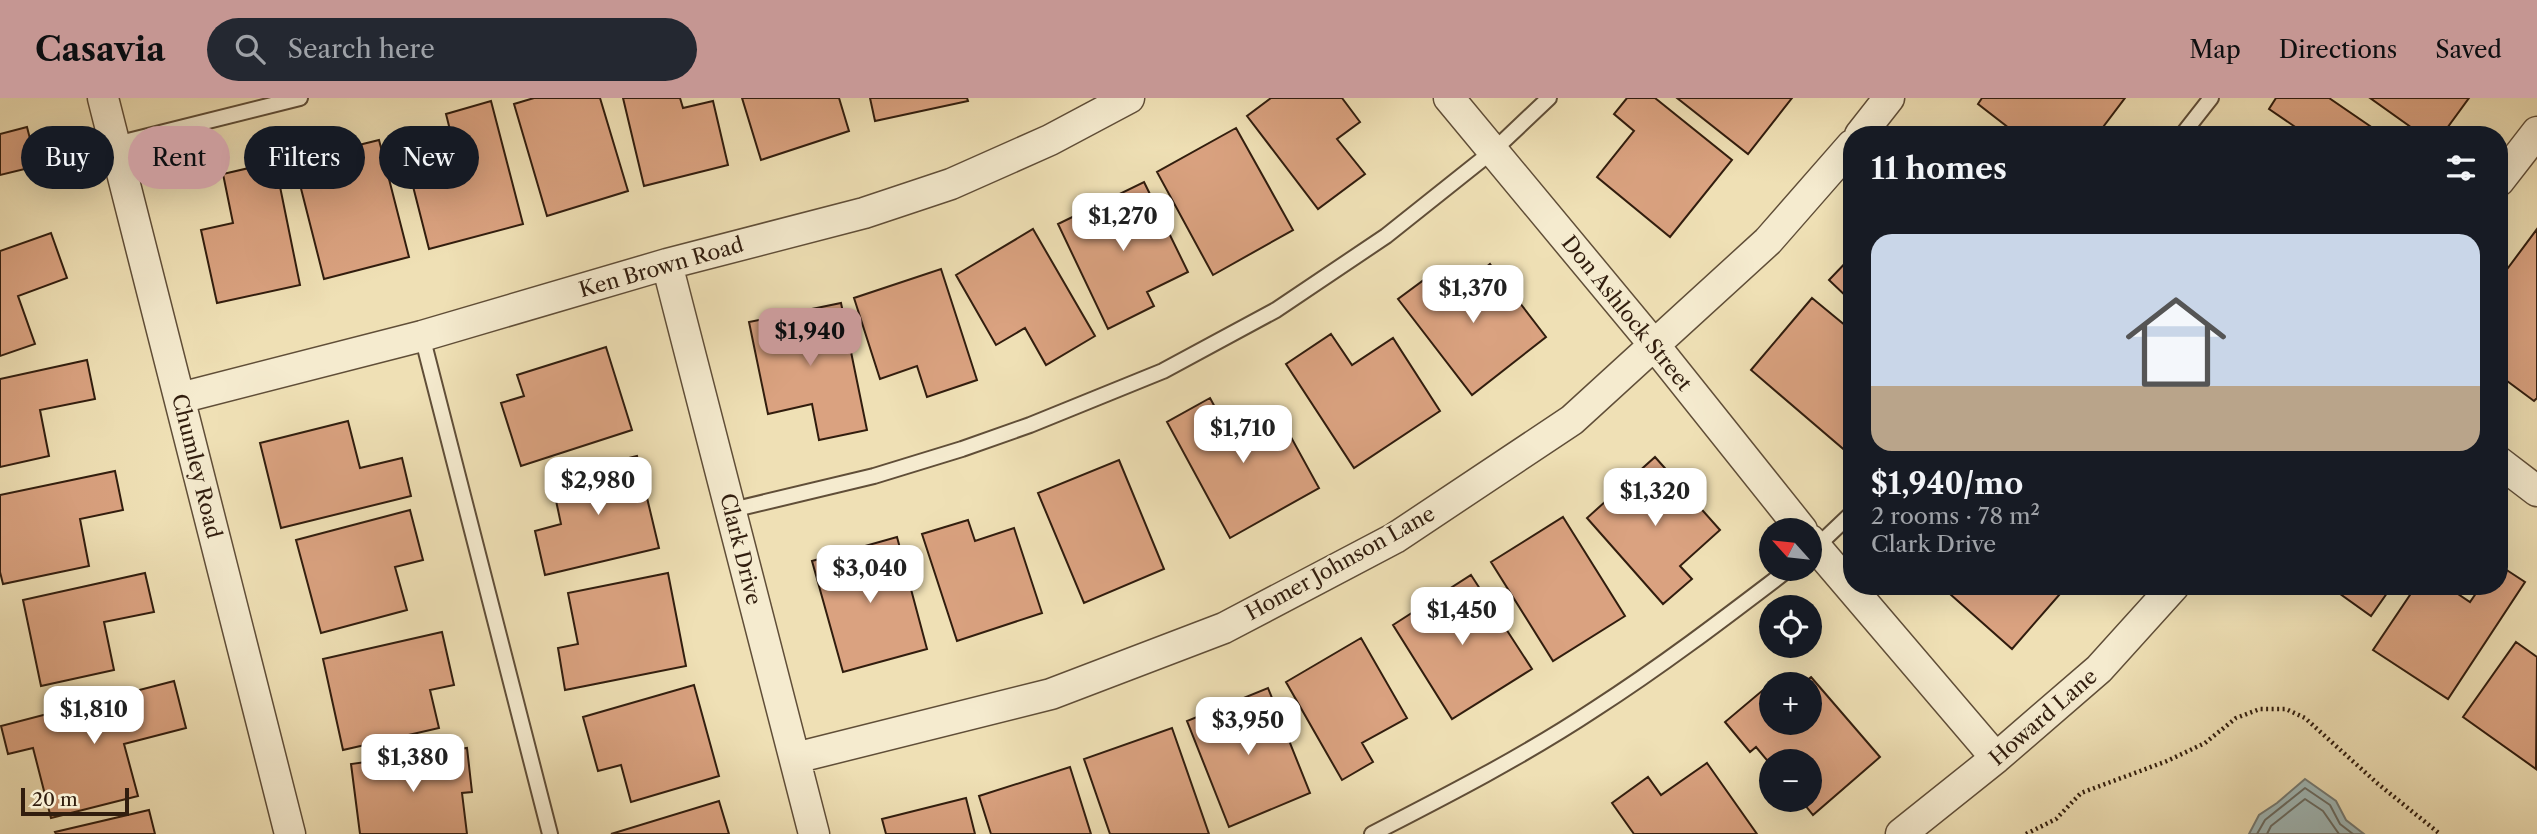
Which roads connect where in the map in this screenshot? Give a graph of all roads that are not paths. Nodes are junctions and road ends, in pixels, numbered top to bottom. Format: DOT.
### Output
graph roads {
  1 [pos="103,98"];
  2 [pos="300,98"];
  3 [pos="1129,98"];
  4 [pos="1449,98"];
  5 [pos="1549,98"];
  6 [pos="1889,98"];
  7 [pos="2211,98"];
  8 [pos="1867,126"];
  9 [pos="2189,126"];
  10 [pos="2537,132"];
  11 [pos="116,144"];
  12 [pos="1493,150"];
  13 [pos="1843,155"];
  14 [pos="2508,169"];
  15 [pos="667,264"];
  16 [pos="422,336"];
  17 [pos="1654,346"];
  18 [pos="180,398"];
  19 [pos="2508,469"];
  20 [pos="2537,491"];
  21 [pos="732,510"];
  22 [pos="1789,518"];
  23 [pos="1843,519"];
  24 [pos="1822,534"];
  25 [pos="1822,558"];
  26 [pos="1773,581"];
  27 [pos="1843,582"];
  28 [pos="1854,595"];
  29 [pos="2166,595"];
  30 [pos="795,758"];
  31 [pos="1996,758"];
  32 [pos="290,834"];
  33 [pos="550,834"];
  34 [pos="814,834"];
  35 [pos="1372,834"];
  36 [pos="1901,834"];
  1 -- 11 [label="street, Chumley Road"];
  2 -- 11 [label="lane"];
  3 -- 15 [label="street, Ken Brown Road"];
  4 -- 12 [label="street, Don Ashlock Street"];
  5 -- 12 [label="lane"];
  6 -- 8 [label="street"];
  7 -- 9 [label="lane"];
  10 -- 14 [label="street"];
  11 -- 18 [label="street, Chumley Road"];
  12 -- 17 [label="street, Don Ashlock Street"];
  12 -- 21 [label="lane"];
  13 -- 17 [label="street, Homer Johnson Lane"];
  15 -- 16 [label="street, Ken Brown Road"];
  15 -- 21 [label="street, Clark Drive"];
  16 -- 18 [label="street, Ken Brown Road"];
  16 -- 33 [label="lane"];
  17 -- 22 [label="street, Don Ashlock Street"];
  17 -- 30 [label="street, Homer Johnson Lane"];
  18 -- 32 [label="street, Chumley Road"];
  19 -- 20 [label="street"];
  21 -- 30 [label="street, Clark Drive"];
  23 -- 24 [label="lane"];
  25 -- 27 [label="street, Don Ashlock Street"];
  26 -- 35 [label="lane"];
  28 -- 31 [label="street, Don Ashlock Street"];
  29 -- 31 [label="street, Howard Lane"];
  30 -- 34 [label="street, Clark Drive"];
  31 -- 36 [label="street, Howard Lane"];
}
